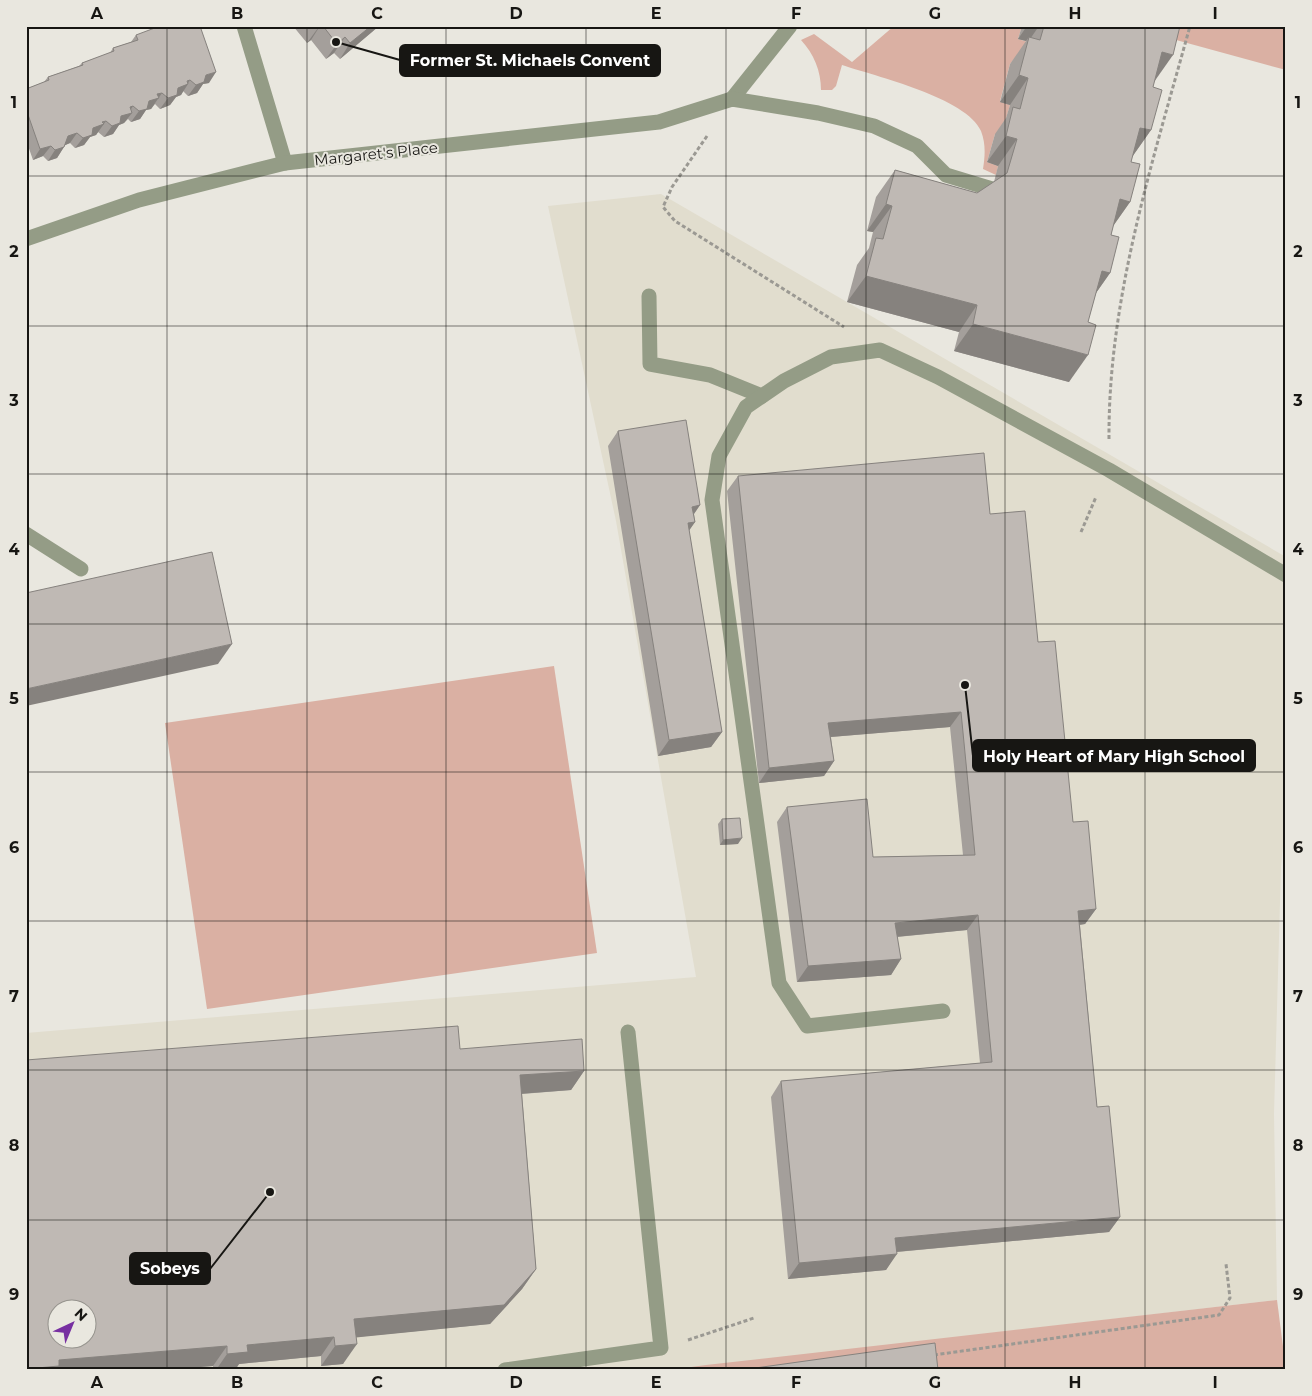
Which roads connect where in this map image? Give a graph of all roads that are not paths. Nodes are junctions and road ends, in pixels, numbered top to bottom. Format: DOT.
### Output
graph roads {
  1 [pos="244,26"];
  2 [pos="790,26"];
  3 [pos="732,99"];
  4 [pos="285,163"];
  5 [pos="992,189"];
  6 [pos="26,239"];
  7 [pos="649,296"];
  8 [pos="762,396"];
  9 [pos="26,534"];
  10 [pos="81,569"];
  11 [pos="1286,575"];
  12 [pos="943,1011"];
  13 [pos="628,1032"];
  14 [pos="506,1370"];
  1 -- 4 [label="street"];
  2 -- 3 [label="street"];
  3 -- 4 [label="street, Margaret's Place"];
  3 -- 5 [label="street"];
  4 -- 6 [label="street, Margaret's Place"];
  7 -- 8 [label="street"];
  8 -- 11 [label="street"];
  8 -- 12 [label="street"];
  9 -- 10 [label="street"];
  13 -- 14 [label="street"];
}
